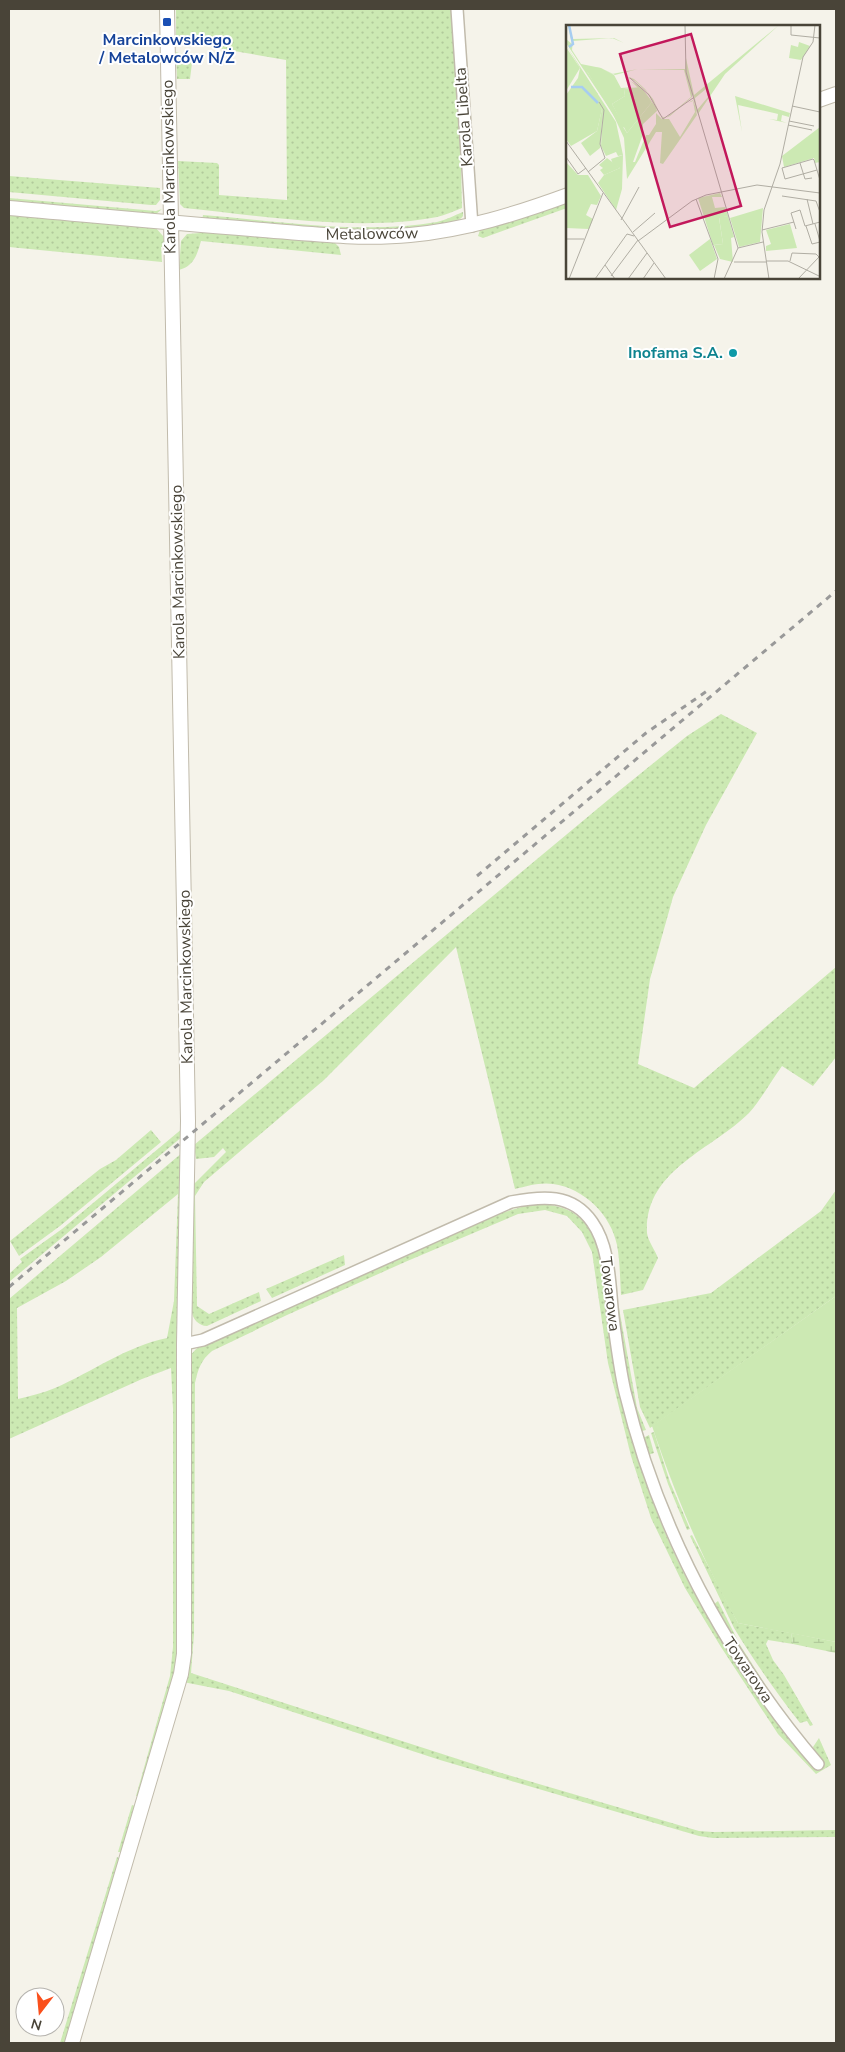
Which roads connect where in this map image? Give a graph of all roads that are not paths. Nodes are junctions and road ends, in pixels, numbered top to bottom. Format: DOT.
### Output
graph roads {
  1 [pos="167,9"];
  2 [pos="457,9"];
  3 [pos="836,94"];
  4 [pos="820,100"];
  5 [pos="566,196"];
  6 [pos="9,208"];
  7 [pos="171,222"];
  8 [pos="472,226"];
  9 [pos="184,1344"];
  10 [pos="818,1764"];
  11 [pos="72,2043"];
  1 -- 7 [label="street, Karola Marcinkowskiego"];
  2 -- 8 [label="street, Karola Libelta"];
  3 -- 4 [label="street"];
  5 -- 8 [label="street, Metalowców"];
  6 -- 7 [label="street, Metalowców"];
  7 -- 8 [label="street, Metalowców"];
  7 -- 9 [label="street, Karola Marcinkowskiego"];
  9 -- 10 [label="street, Towarowa"];
  9 -- 11 [label="street, Karola Marcinkowskiego"];
}
